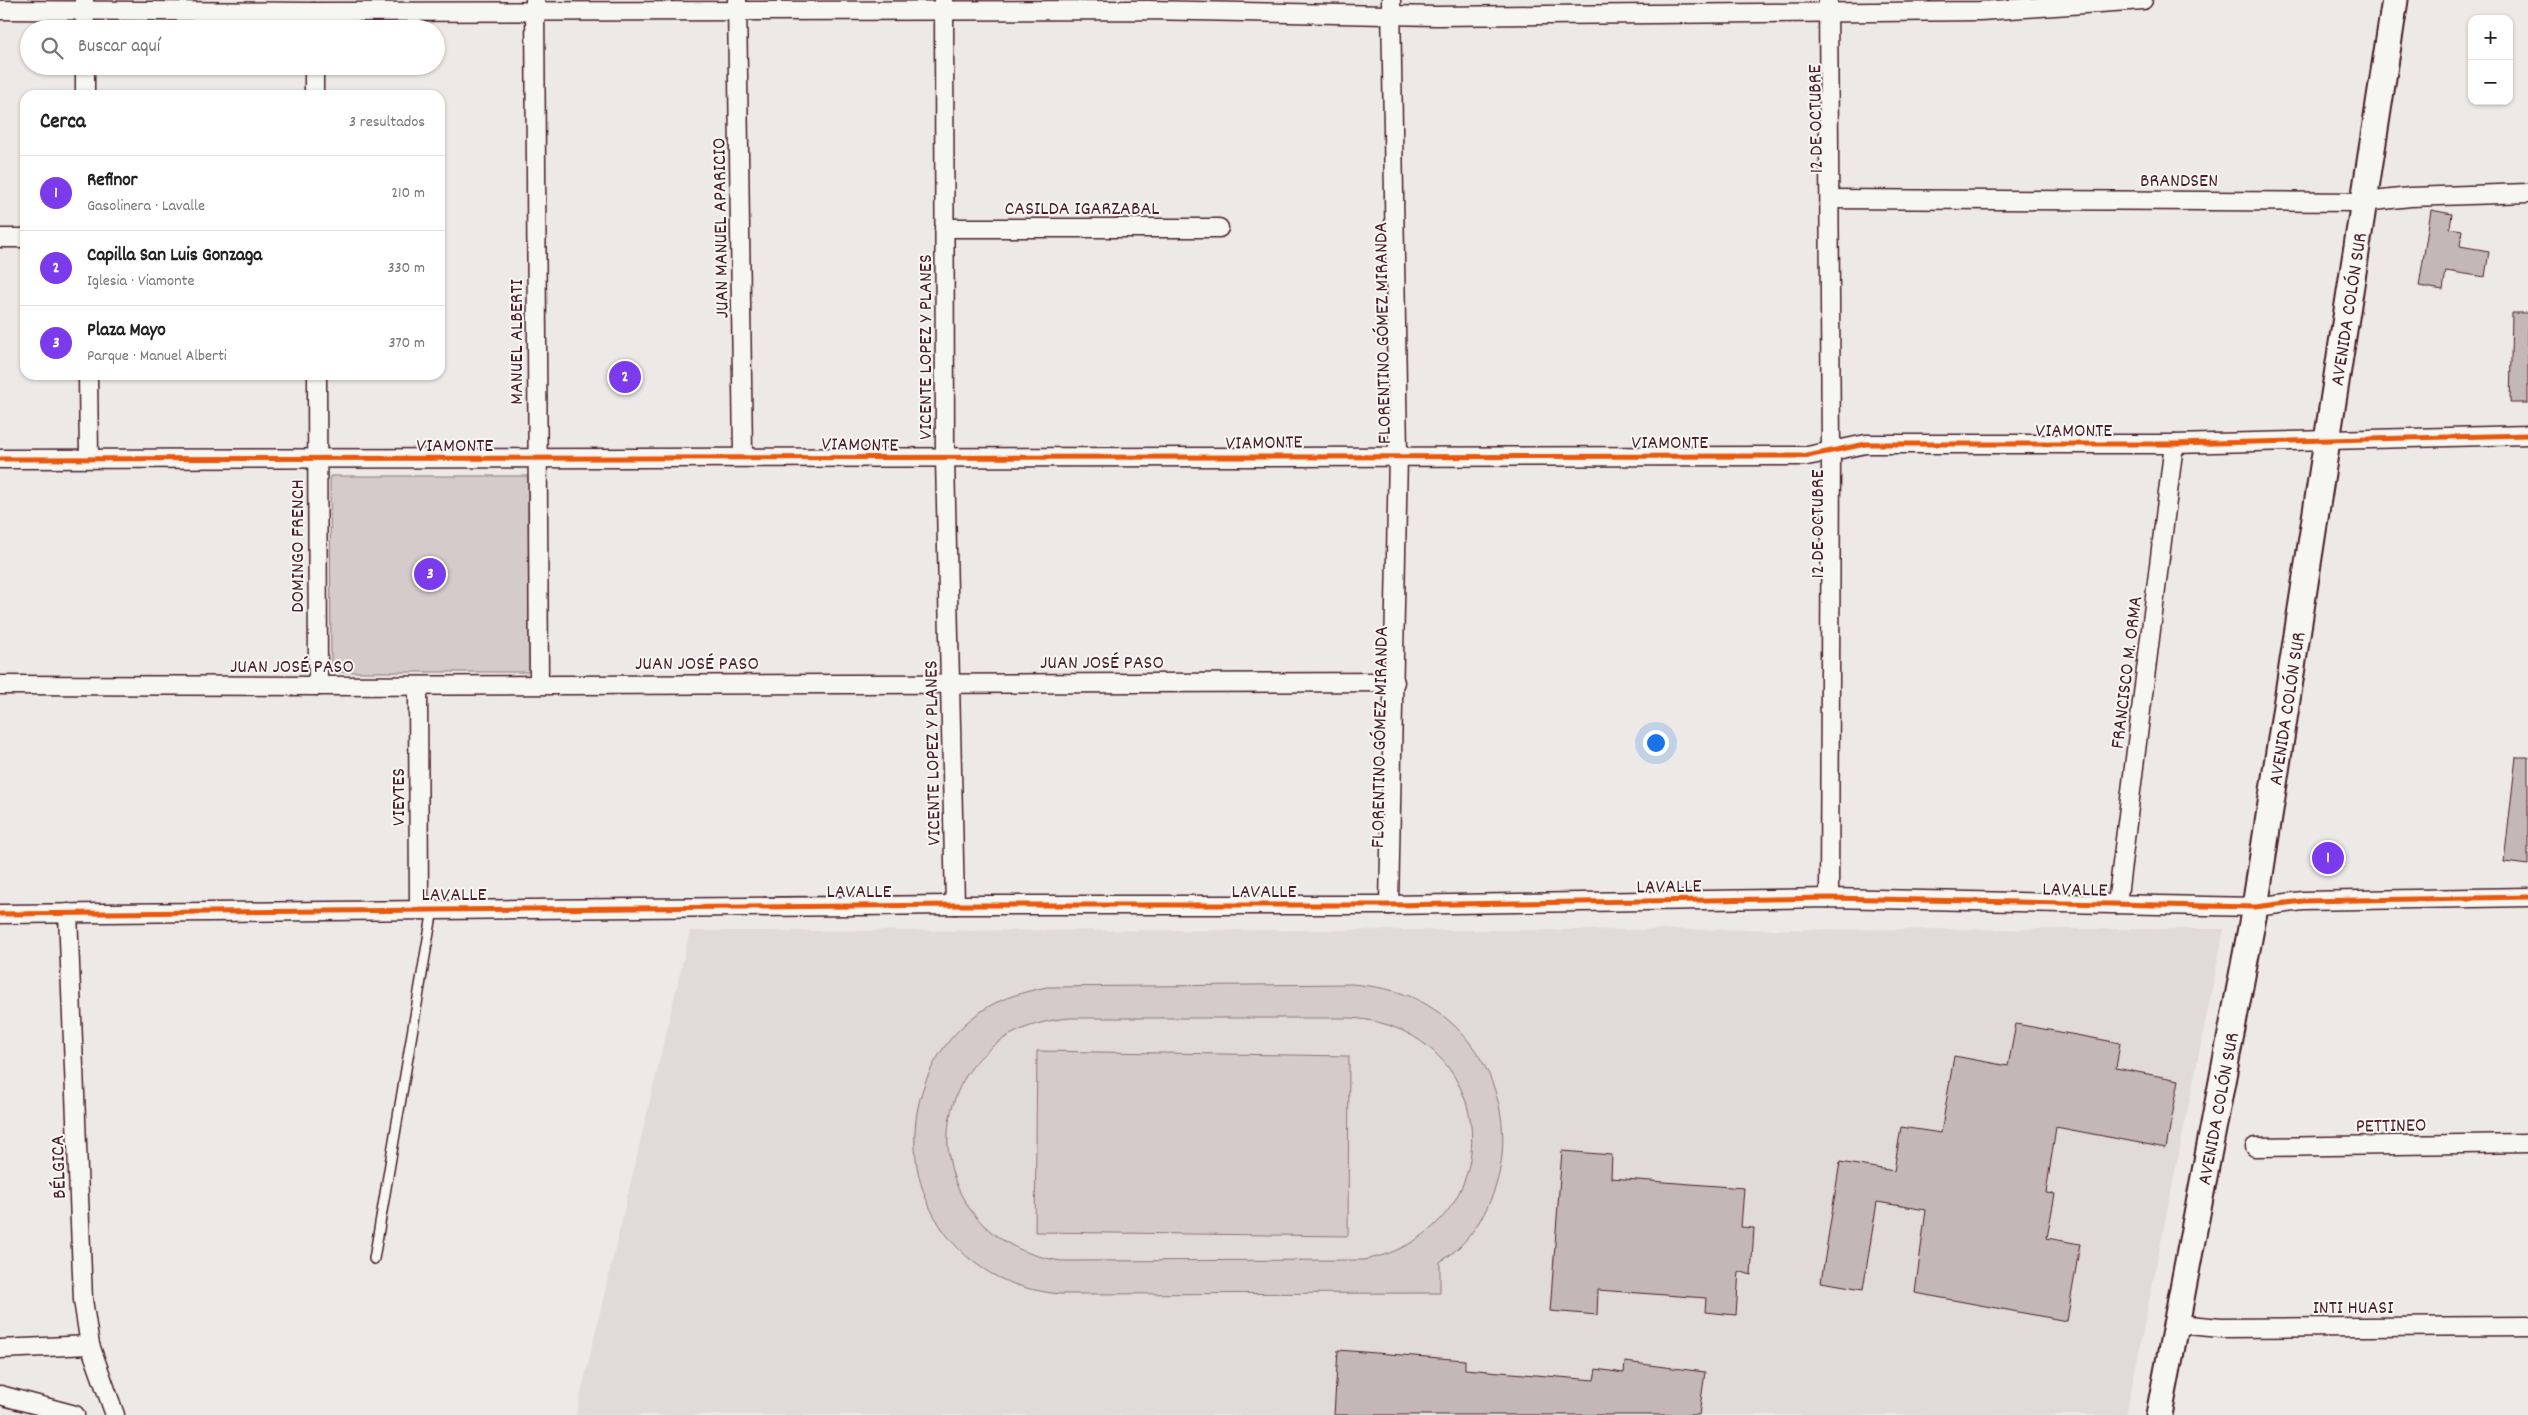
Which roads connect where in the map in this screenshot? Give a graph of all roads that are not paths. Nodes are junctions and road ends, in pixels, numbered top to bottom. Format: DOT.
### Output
graph roads {
  1 [pos="2143,0"];
  2 [pos="2394,0"];
  3 [pos="84,5"];
  4 [pos="535,5"];
  5 [pos="737,5"];
  6 [pos="944,5"];
  7 [pos="1147,5"];
  8 [pos="1828,6"];
  9 [pos="1391,7"];
  10 [pos="0,10"];
  11 [pos="85,20"];
  12 [pos="313,20"];
  13 [pos="85,75"];
  14 [pos="314,75"];
  15 [pos="85,90"];
  16 [pos="314,90"];
  17 [pos="2528,193"];
  18 [pos="1830,199"];
  19 [pos="2364,202"];
  20 [pos="944,228"];
  21 [pos="1219,228"];
  22 [pos="0,238"];
  23 [pos="20,238"];
  24 [pos="88,380"];
  25 [pos="316,380"];
  26 [pos="2528,435"];
  27 [pos="2326,440"];
  28 [pos="2174,444"];
  29 [pos="1832,450"];
  30 [pos="1398,455"];
  31 [pos="743,456"];
  32 [pos="89,458"];
  33 [pos="0,459"];
  34 [pos="317,459"];
  35 [pos="536,459"];
  36 [pos="945,459"];
  37 [pos="950,682"];
  38 [pos="1395,682"];
  39 [pos="0,684"];
  40 [pos="539,684"];
  41 [pos="318,686"];
  42 [pos="418,686"];
  43 [pos="2528,897"];
  44 [pos="1829,898"];
  45 [pos="2117,904"];
  46 [pos="955,905"];
  47 [pos="1389,905"];
  48 [pos="2255,907"];
  49 [pos="426,908"];
  50 [pos="68,913"];
  51 [pos="0,914"];
  52 [pos="2528,1143"];
  53 [pos="2255,1147"];
  54 [pos="374,1259"];
  55 [pos="2177,1324"];
  56 [pos="2528,1326"];
  57 [pos="90,1345"];
  58 [pos="0,1349"];
  59 [pos="0,1395"];
  60 [pos="76,1415"];
  61 [pos="115,1415"];
  62 [pos="2159,1415"];
  1 -- 8 [label="street"];
  2 -- 19 [label="main road, AVENIDA COLÓN SUR"];
  3 -- 10 [label="street"];
  3 -- 11 [label="street"];
  3 -- 12 [label="street"];
  4 -- 5 [label="street"];
  4 -- 12 [label="street"];
  4 -- 35 [label="street, MANUEL ALBERTI"];
  5 -- 6 [label="street"];
  5 -- 31 [label="street, JUAN MANUEL APARICIO"];
  6 -- 7 [label="street"];
  6 -- 20 [label="street, VICENTE LOPEZ Y PLANES"];
  7 -- 9 [label="street"];
  8 -- 9 [label="street"];
  8 -- 18 [label="street, 12 DE OCTUBRE"];
  9 -- 30 [label="street, FLORENTINO GÓMEZ MIRANDA"];
  13 -- 15 [label="street"];
  14 -- 16 [label="street"];
  17 -- 19 [label="street, BRANDSEN"];
  18 -- 19 [label="street, BRANDSEN"];
  18 -- 29 [label="street, 12 DE OCTUBRE"];
  19 -- 27 [label="main road, AVENIDA COLÓN SUR"];
  20 -- 21 [label="street, CASILDA IGARZABAL"];
  20 -- 36 [label="street, VICENTE LOPEZ Y PLANES"];
  22 -- 23 [label="street"];
  24 -- 32 [label="street"];
  25 -- 34 [label="street, DOMINGO FRENCH"];
  26 -- 27 [label="street, VIAMONTE"];
  27 -- 28 [label="street, VIAMONTE"];
  27 -- 48 [label="main road, AVENIDA COLÓN SUR"];
  28 -- 29 [label="street, VIAMONTE"];
  28 -- 45 [label="street, FRANCISCO M. ORMA"];
  29 -- 30 [label="street, VIAMONTE"];
  29 -- 44 [label="street, 12 DE OCTUBRE"];
  30 -- 36 [label="street, VIAMONTE"];
  30 -- 38 [label="street, FLORENTINO GÓMEZ MIRANDA"];
  31 -- 35 [label="street, VIAMONTE"];
  31 -- 36 [label="street, VIAMONTE"];
  32 -- 33 [label="street, VIAMONTE"];
  32 -- 34 [label="street, VIAMONTE"];
  34 -- 35 [label="street, VIAMONTE"];
  34 -- 41 [label="street, DOMINGO FRENCH"];
  35 -- 40 [label="street, MANUEL ALBERTI"];
  36 -- 37 [label="street, VICENTE LOPEZ Y PLANES"];
  37 -- 38 [label="street, JUAN JOSÉ PASO"];
  37 -- 40 [label="street, JUAN JOSÉ PASO"];
  37 -- 46 [label="street, VICENTE LOPEZ Y PLANES"];
  38 -- 47 [label="street, FLORENTINO GÓMEZ MIRANDA"];
  39 -- 41 [label="street, JUAN JOSÉ PASO"];
  40 -- 42 [label="street, JUAN JOSÉ PASO"];
  41 -- 42 [label="street, JUAN JOSÉ PASO"];
  42 -- 49 [label="street, VIEYTES"];
  43 -- 48 [label="street, LAVALLE"];
  44 -- 45 [label="street, LAVALLE"];
  44 -- 47 [label="street, LAVALLE"];
  45 -- 48 [label="street, LAVALLE"];
  46 -- 47 [label="street, LAVALLE"];
  46 -- 49 [label="street, LAVALLE"];
  48 -- 55 [label="main road, AVENIDA COLÓN SUR"];
  49 -- 50 [label="street, LAVALLE"];
  49 -- 54 [label="lane"];
  50 -- 51 [label="street, LAVALLE"];
  50 -- 57 [label="street, BÉLGICA"];
  52 -- 53 [label="street, PETTINEO"];
  55 -- 56 [label="street, INTI HUASI"];
  55 -- 62 [label="main road, AVENIDA COLÓN SUR"];
  57 -- 58 [label="street"];
  57 -- 61 [label="street, BÉLGICA"];
  59 -- 60 [label="street"];
}
